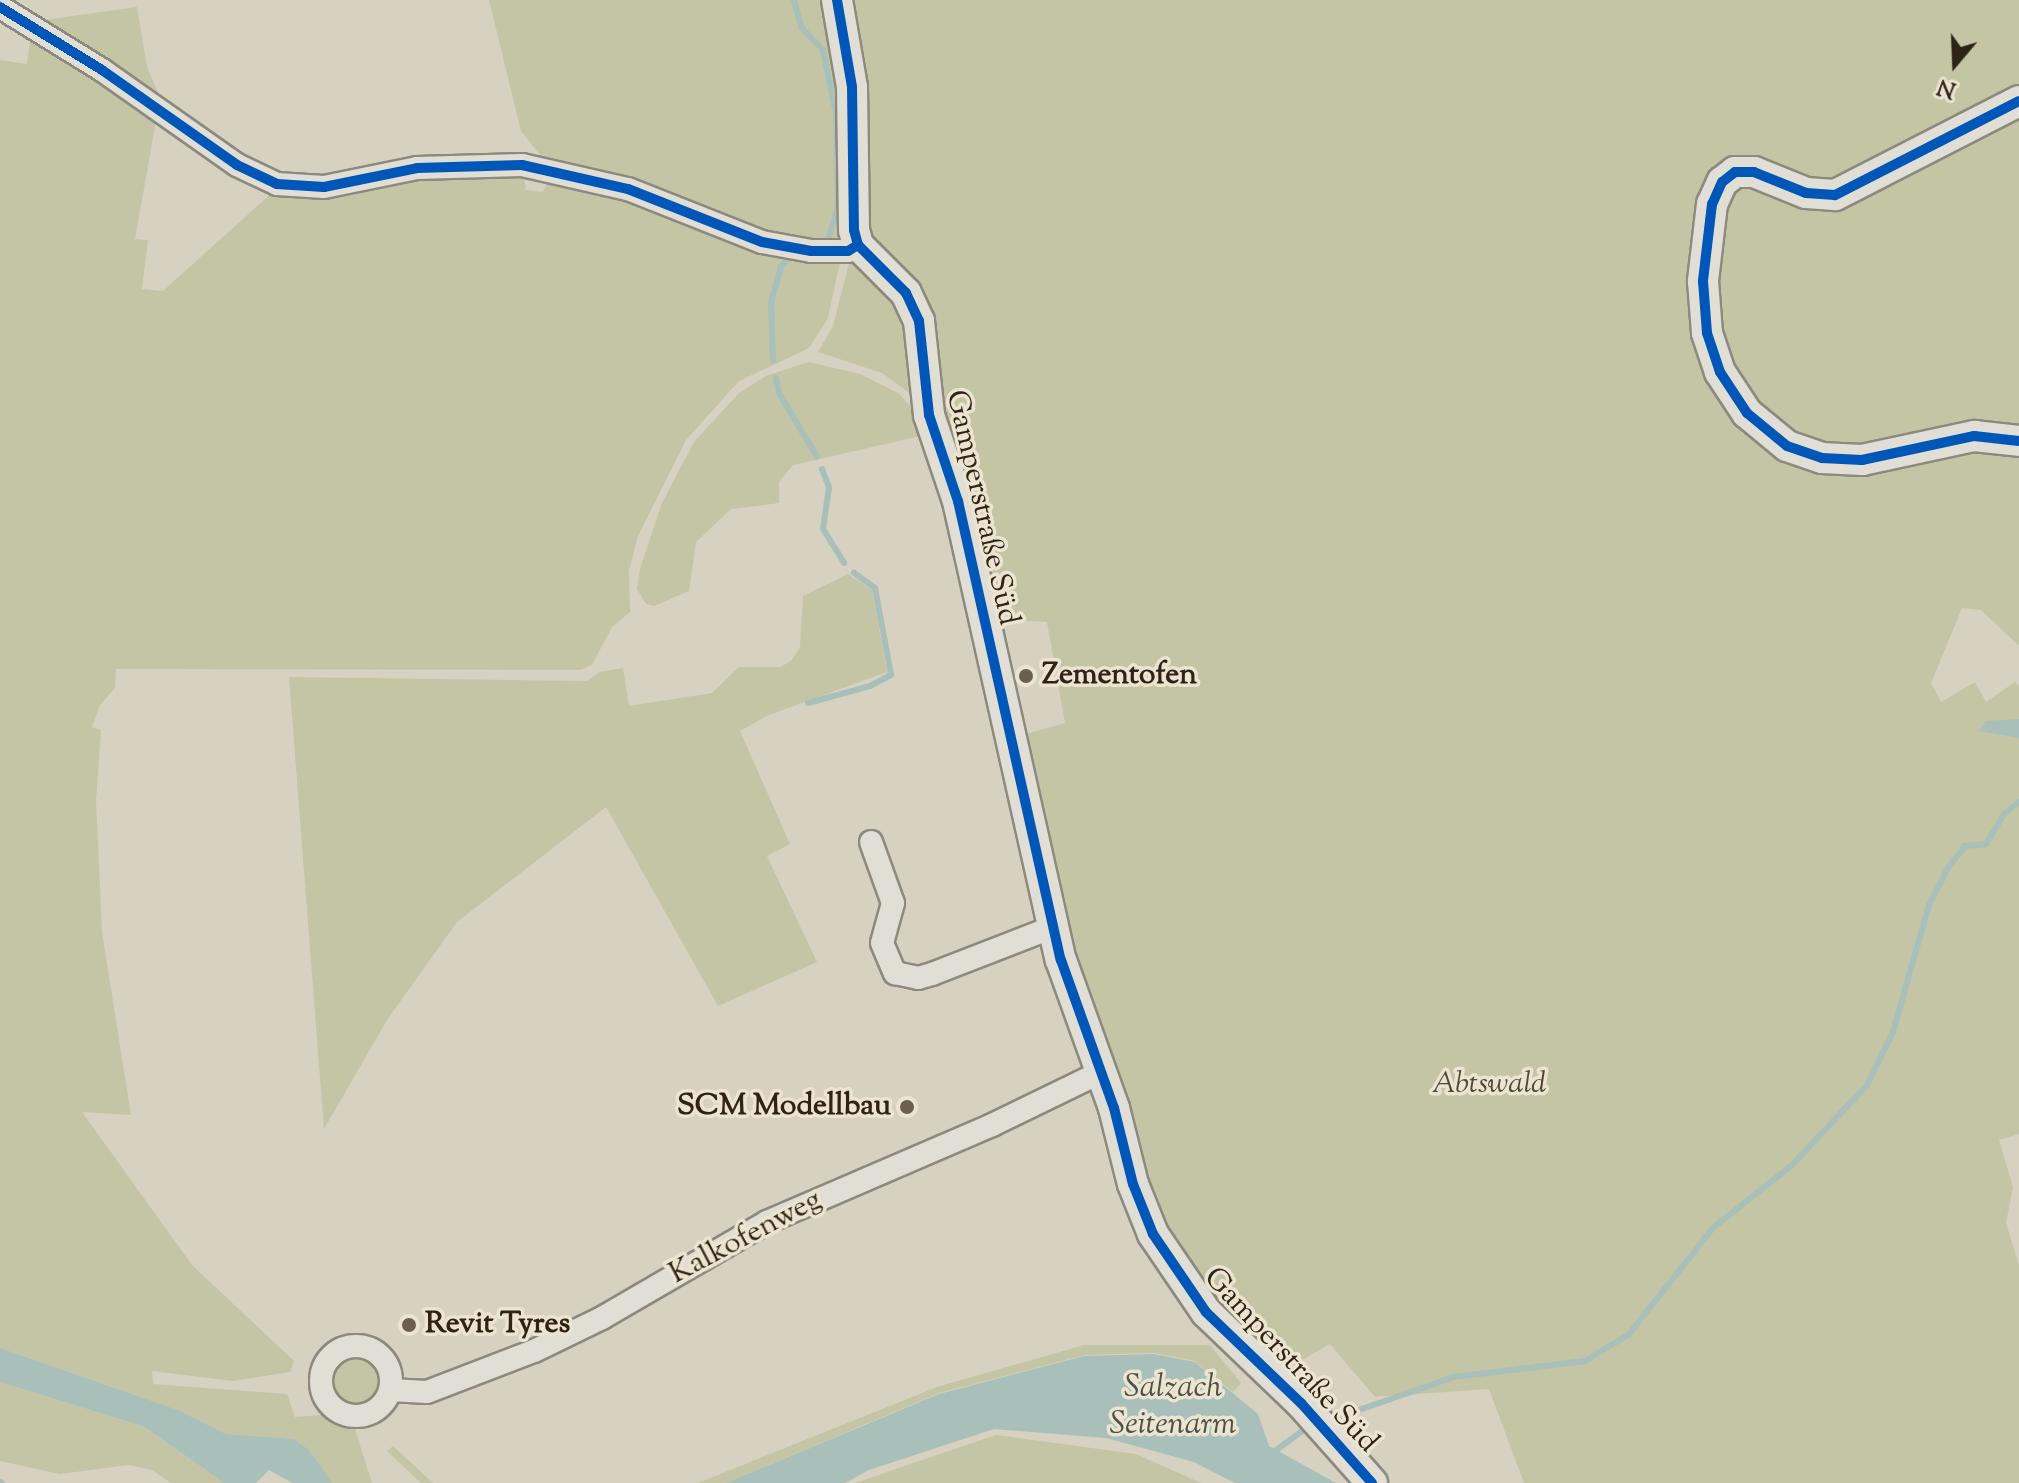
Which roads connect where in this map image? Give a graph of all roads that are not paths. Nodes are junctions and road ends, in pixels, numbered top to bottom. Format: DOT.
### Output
graph roads {
  1 [pos="837,0"];
  2 [pos="0,7"];
  3 [pos="2019,101"];
  4 [pos="858,245"];
  5 [pos="2019,441"];
  6 [pos="871,842"];
  7 [pos="1053,927"];
  8 [pos="1101,1072"];
  9 [pos="390,1390"];
  10 [pos="1372,1483"];
  1 -- 4 [label="street"];
  2 -- 4 [label="street"];
  3 -- 5 [label="street"];
  4 -- 7 [label="street, Gamperstraße Süd"];
  6 -- 7 [label="street"];
  7 -- 8 [label="street, Gamperstraße Süd"];
  8 -- 9 [label="street, Kalkofenweg"];
  8 -- 10 [label="street, Gamperstraße Süd"];
}
